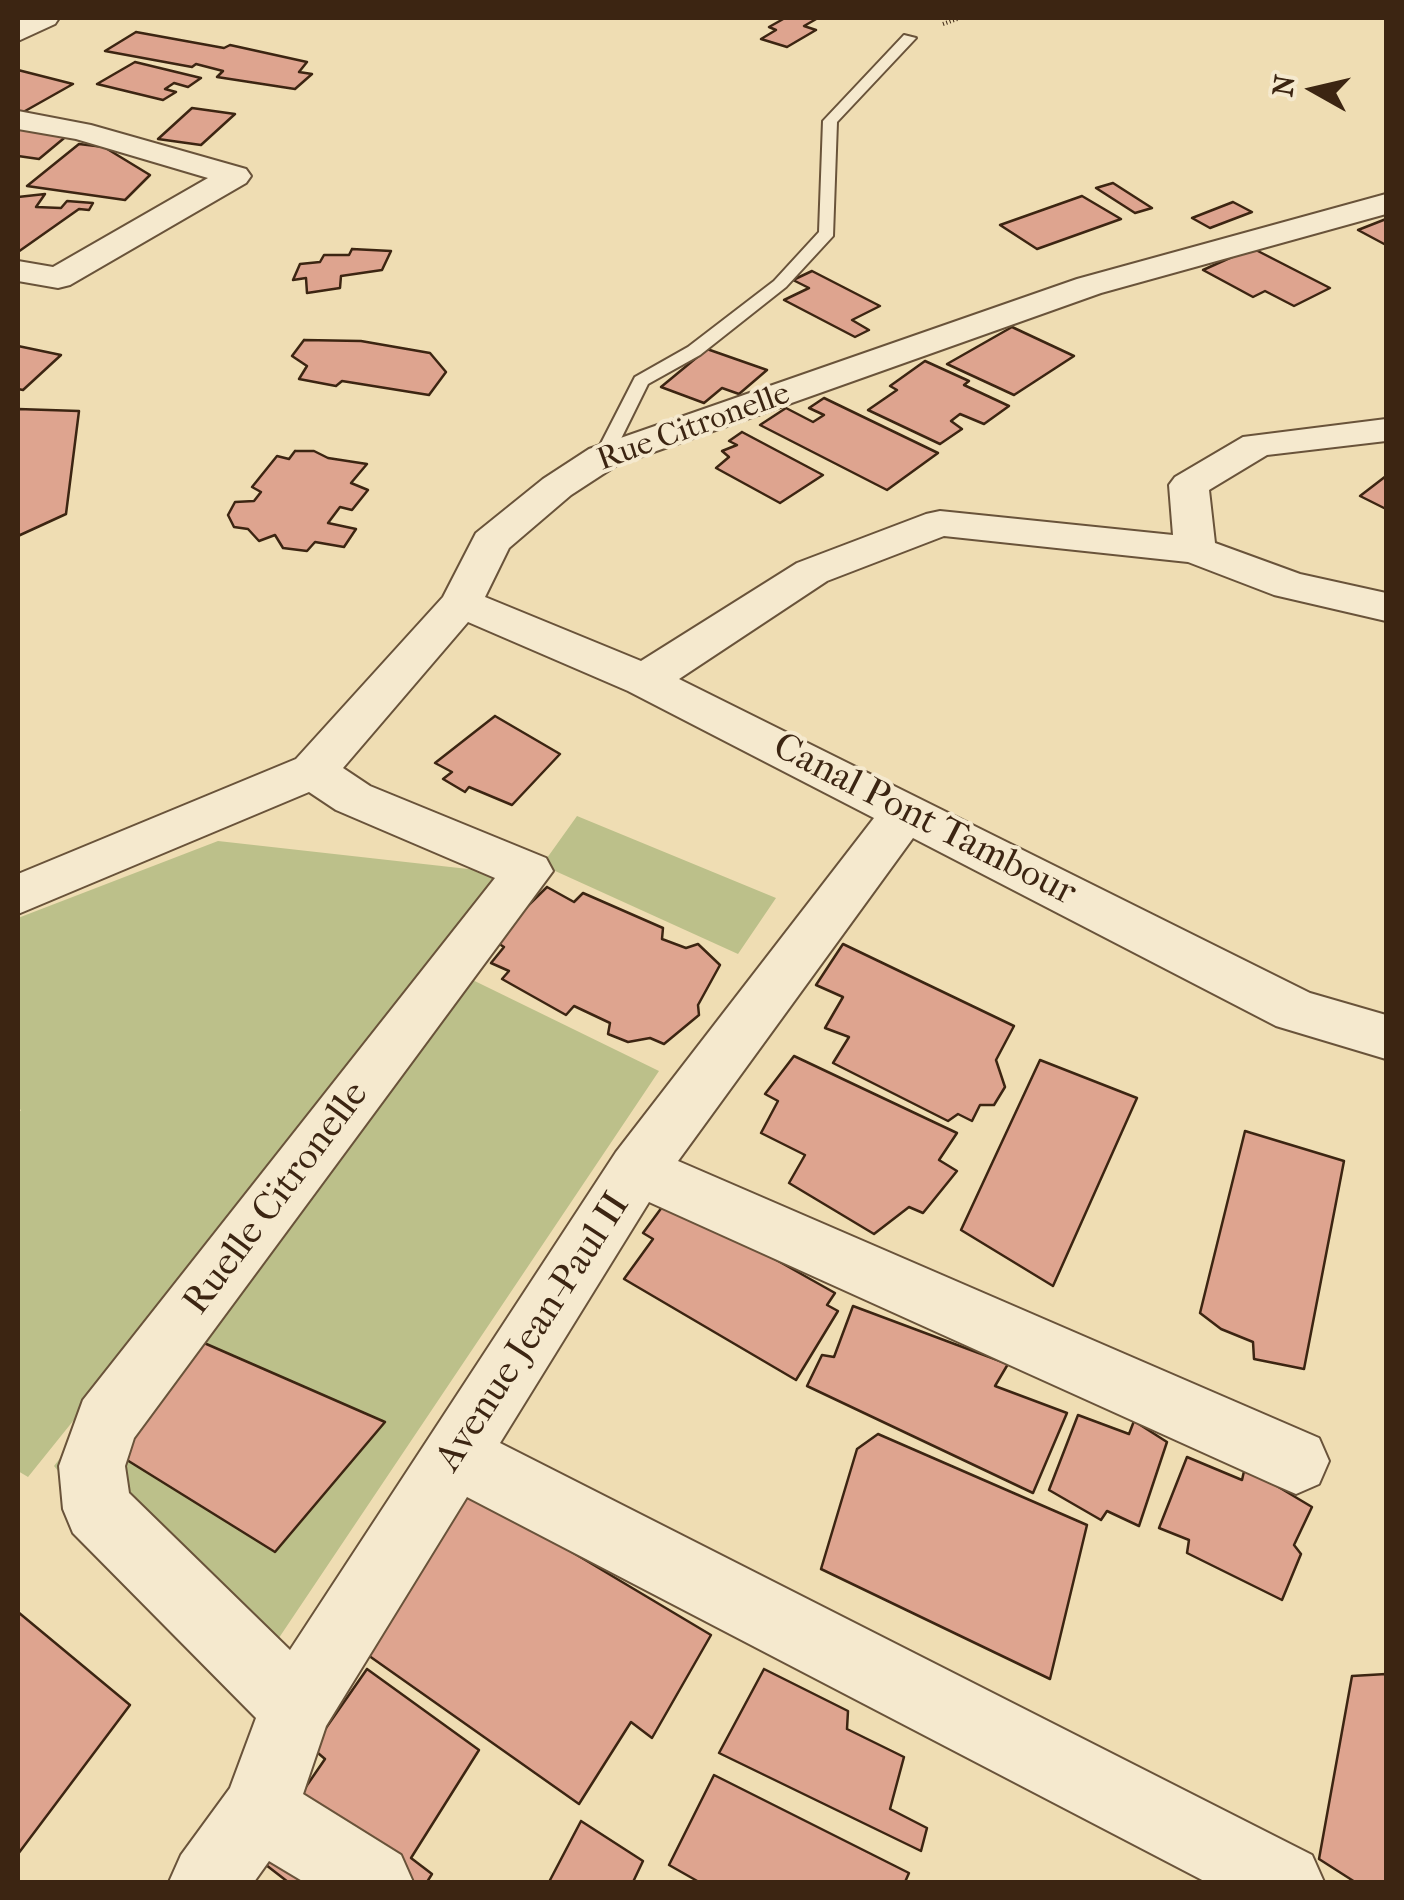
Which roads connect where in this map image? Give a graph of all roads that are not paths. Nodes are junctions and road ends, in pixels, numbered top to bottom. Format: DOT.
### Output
graph roads {
  1 [pos="45,18"];
  2 [pos="18,32"];
  3 [pos="909,38"];
  4 [pos="18,120"];
  5 [pos="1386,204"];
  6 [pos="18,271"];
  7 [pos="1386,430"];
  8 [pos="603,457"];
  9 [pos="1195,550"];
  10 [pos="461,603"];
  11 [pos="1386,607"];
  12 [pos="644,680"];
  13 [pos="313,772"];
  14 [pos="907,812"];
  15 [pos="18,894"];
  16 [pos="1386,1037"];
  17 [pos="637,1170"];
  18 [pos="455,1455"];
  19 [pos="1296,1461"];
  20 [pos="296,1707"];
  21 [pos="259,1811"];
  22 [pos="208,1882"];
  23 [pos="374,1882"];
  24 [pos="1284,1882"];
  1 -- 2 [label="street"];
  3 -- 8 [label="lane"];
  4 -- 6 [label="street"];
  5 -- 8 [label="street, Rue Citronelle"];
  7 -- 9 [label="street"];
  8 -- 10 [label="street, Rue Citronelle"];
  9 -- 11 [label="street"];
  9 -- 12 [label="street"];
  10 -- 12 [label="street, Canal Pont Tambour"];
  10 -- 13 [label="street, Rue Citronelle"];
  12 -- 14 [label="street, Canal Pont Tambour"];
  13 -- 15 [label="street, Rue Citronelle"];
  13 -- 20 [label="street, Ruelle Citronelle"];
  14 -- 16 [label="street, Canal Pont Tambour"];
  14 -- 17 [label="street, Avenue Jean-Paul II"];
  17 -- 18 [label="street, Avenue Jean-Paul II"];
  17 -- 19 [label="street"];
  18 -- 20 [label="street, Avenue Jean-Paul II"];
  18 -- 24 [label="street"];
  20 -- 21 [label="street, Avenue Jean-Paul II"];
  21 -- 22 [label="street, Avenue Jean-Paul II"];
  21 -- 23 [label="street"];
}
